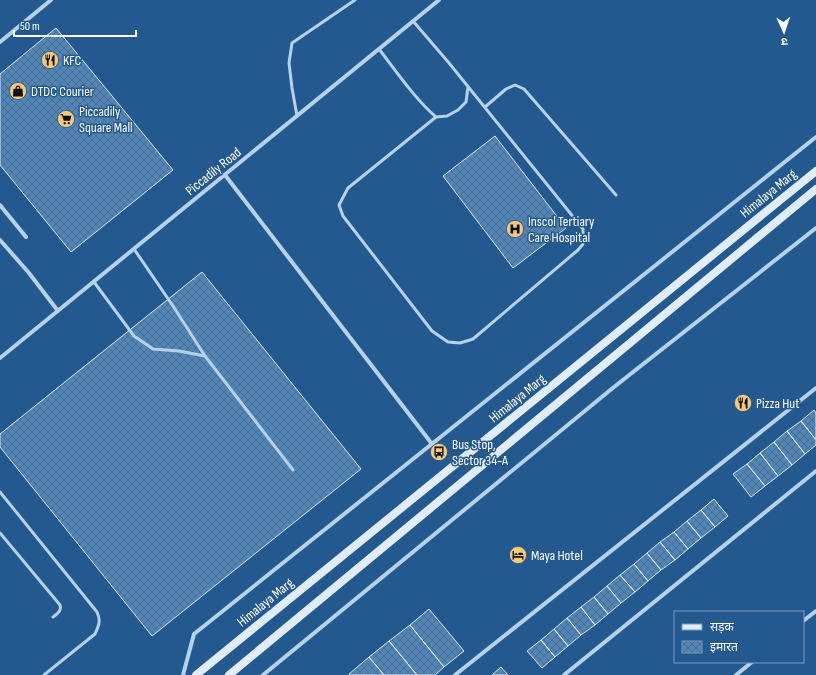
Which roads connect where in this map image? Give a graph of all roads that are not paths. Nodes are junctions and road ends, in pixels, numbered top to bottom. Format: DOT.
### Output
graph roads {
  1 [pos="51,0"];
  2 [pos="354,0"];
  3 [pos="439,0"];
  4 [pos="413,21"];
  5 [pos="0,42"];
  6 [pos="379,49"];
  7 [pos="468,87"];
  8 [pos="485,107"];
  9 [pos="297,116"];
  10 [pos="436,117"];
  11 [pos="816,137"];
  12 [pos="816,171"];
  13 [pos="225,175"];
  14 [pos="816,189"];
  15 [pos="616,195"];
  16 [pos="0,205"];
  17 [pos="816,228"];
  18 [pos="26,238"];
  19 [pos="0,240"];
  20 [pos="134,249"];
  21 [pos="94,282"];
  22 [pos="58,311"];
  23 [pos="206,356"];
  24 [pos="0,358"];
  25 [pos="816,388"];
  26 [pos="432,444"];
  27 [pos="292,470"];
  28 [pos="816,471"];
  29 [pos="0,492"];
  30 [pos="0,533"];
  31 [pos="816,611"];
  32 [pos="53,617"];
  33 [pos="804,620"];
  34 [pos="751,663"];
  35 [pos="44,675"];
  36 [pos="183,675"];
  37 [pos="196,675"];
  38 [pos="229,675"];
  39 [pos="263,675"];
  40 [pos="455,675"];
  41 [pos="564,675"];
  42 [pos="736,675"];
  1 -- 5 [label="street"];
  2 -- 9 [label="lane"];
  3 -- 4 [label="street, Piccadily Road"];
  4 -- 6 [label="street, Piccadily Road"];
  4 -- 7 [label="lane"];
  6 -- 9 [label="street, Piccadily Road"];
  6 -- 10 [label="lane"];
  7 -- 8 [label="lane"];
  7 -- 10 [label="lane"];
  8 -- 10 [label="lane"];
  8 -- 15 [label="lane"];
  9 -- 13 [label="street, Piccadily Road"];
  11 -- 26 [label="street"];
  12 -- 37 [label="main road, Himalaya Marg"];
  13 -- 20 [label="street, Piccadily Road"];
  13 -- 26 [label="street"];
  14 -- 38 [label="main road, Himalaya Marg"];
  16 -- 18 [label="street"];
  17 -- 39 [label="street"];
  19 -- 22 [label="street"];
  20 -- 21 [label="street, Piccadily Road"];
  20 -- 23 [label="lane"];
  21 -- 22 [label="street, Piccadily Road"];
  21 -- 23 [label="lane"];
  22 -- 24 [label="street, Piccadily Road"];
  23 -- 27 [label="lane"];
  25 -- 40 [label="street"];
  26 -- 36 [label="street"];
  28 -- 41 [label="street"];
  29 -- 35 [label="lane"];
  30 -- 32 [label="lane"];
  31 -- 33 [label="street"];
  34 -- 42 [label="street"];
}
